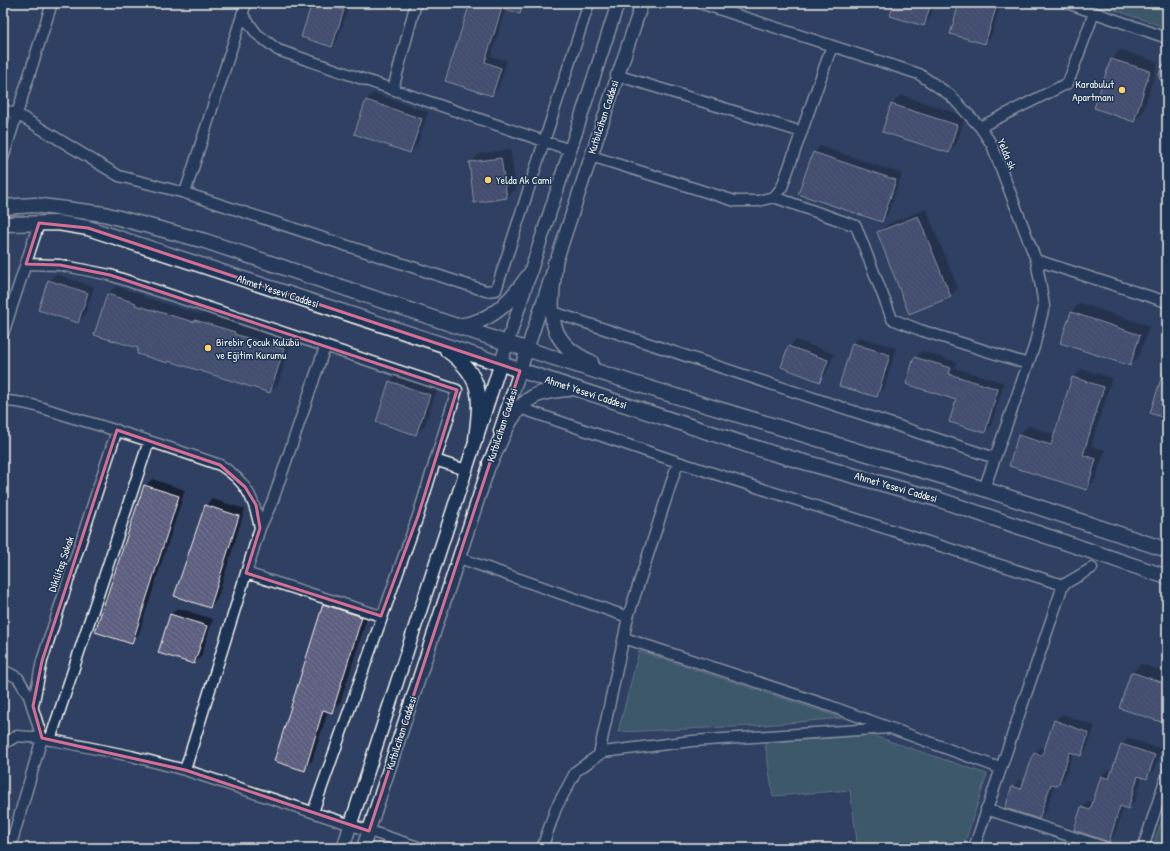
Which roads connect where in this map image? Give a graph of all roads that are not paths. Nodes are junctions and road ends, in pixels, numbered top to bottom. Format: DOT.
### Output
graph roads {
  1 [pos="52,3"];
  2 [pos="246,3"];
  3 [pos="416,3"];
  4 [pos="589,3"];
  5 [pos="618,3"];
  6 [pos="642,3"];
  7 [pos="700,3"];
  8 [pos="1067,3"];
  9 [pos="1094,13"];
  10 [pos="242,14"];
  11 [pos="1167,38"];
  12 [pos="832,46"];
  13 [pos="1167,70"];
  14 [pos="616,75"];
  15 [pos="1167,76"];
  16 [pos="393,89"];
  17 [pos="3,110"];
  18 [pos="17,114"];
  19 [pos="980,127"];
  20 [pos="802,132"];
  21 [pos="544,141"];
  22 [pos="570,150"];
  23 [pos="591,156"];
  24 [pos="3,158"];
  25 [pos="185,193"];
  26 [pos="774,197"];
  27 [pos="3,207"];
  28 [pos="39,223"];
  29 [pos="3,224"];
  30 [pos="1036,260"];
  31 [pos="555,263"];
  32 [pos="26,264"];
  33 [pos="529,275"];
  34 [pos="1167,302"];
  35 [pos="550,311"];
  36 [pos="455,326"];
  37 [pos="3,334"];
  38 [pos="437,343"];
  39 [pos="507,343"];
  40 [pos="325,347"];
  41 [pos="526,349"];
  42 [pos="500,364"];
  43 [pos="1028,364"];
  44 [pos="520,371"];
  45 [pos="575,389"];
  46 [pos="662,392"];
  47 [pos="3,401"];
  48 [pos="520,408"];
  49 [pos="117,430"];
  50 [pos="476,439"];
  51 [pos="148,441"];
  52 [pos="995,458"];
  53 [pos="435,460"];
  54 [pos="678,462"];
  55 [pos="490,463"];
  56 [pos="466,470"];
  57 [pos="984,489"];
  58 [pos="260,528"];
  59 [pos="1167,550"];
  60 [pos="459,558"];
  61 [pos="1092,568"];
  62 [pos="246,573"];
  63 [pos="1167,577"];
  64 [pos="1063,585"];
  65 [pos="381,616"];
  66 [pos="628,617"];
  67 [pos="624,638"];
  68 [pos="3,670"];
  69 [pos="33,706"];
  70 [pos="889,728"];
  71 [pos="46,739"];
  72 [pos="3,744"];
  73 [pos="599,754"];
  74 [pos="1000,768"];
  75 [pos="185,770"];
  76 [pos="1167,774"];
  77 [pos="986,809"];
  78 [pos="313,812"];
  79 [pos="351,825"];
  80 [pos="369,831"];
  81 [pos="401,845"];
  82 [pos="10,848"];
  83 [pos="343,848"];
  84 [pos="363,848"];
  85 [pos="421,848"];
  86 [pos="542,848"];
  87 [pos="974,848"];
  88 [pos="1107,848"];
  89 [pos="1143,848"];
  1 -- 18 [label="street"];
  2 -- 10 [label="street"];
  3 -- 16 [label="street"];
  4 -- 21 [label="street"];
  5 -- 22 [label="street, Kutbilcihan Caddesi"];
  6 -- 14 [label="street, Kutbilcihan Caddesi"];
  7 -- 12 [label="street, Yelda sk"];
  8 -- 9 [label="street"];
  9 -- 11 [label="street"];
  9 -- 19 [label="street"];
  10 -- 16 [label="street"];
  10 -- 25 [label="street"];
  12 -- 19 [label="street, Yelda sk"];
  12 -- 20 [label="street"];
  13 -- 15 [label="street"];
  14 -- 20 [label="street"];
  14 -- 23 [label="street, Kutbilcihan Caddesi"];
  16 -- 21 [label="street"];
  17 -- 18 [label="street"];
  18 -- 24 [label="street"];
  18 -- 25 [label="street"];
  19 -- 30 [label="street, Yelda sk"];
  20 -- 26 [label="street"];
  21 -- 22 [label="street"];
  21 -- 25 [label="street"];
  22 -- 33 [label="street, Kutbilcihan Caddesi"];
  23 -- 26 [label="street"];
  23 -- 31 [label="street, Kutbilcihan Caddesi"];
  26 -- 43 [label="street"];
  27 -- 36 [label="main road, Ahmet Yesevi Caddesi"];
  28 -- 29 [label="main road, Ahmet Yesevi Caddesi"];
  28 -- 32 [label="street"];
  28 -- 38 [label="main road, Ahmet Yesevi Caddesi"];
  30 -- 34 [label="street"];
  30 -- 43 [label="street, Yelda sk"];
  31 -- 35 [label="main road"];
  31 -- 41 [label="street, Kutbilcihan Caddesi"];
  32 -- 37 [label="street"];
  32 -- 40 [label="street"];
  33 -- 36 [label="main road"];
  33 -- 39 [label="street, Kutbilcihan Caddesi"];
  35 -- 46 [label="main road"];
  35 -- 52 [label="street"];
  36 -- 39 [label="main road, Ahmet Yesevi Caddesi"];
  38 -- 42 [label="main road, Ahmet Yesevi Caddesi"];
  38 -- 50 [label="main road"];
  39 -- 41 [label="main road, Ahmet Yesevi Caddesi"];
  39 -- 42 [label="street, Kutbilcihan Caddesi"];
  40 -- 53 [label="street"];
  40 -- 58 [label="street"];
  41 -- 44 [label="street, Kutbilcihan Caddesi"];
  41 -- 46 [label="main road, Ahmet Yesevi Caddesi"];
  42 -- 44 [label="main road, Ahmet Yesevi Caddesi"];
  42 -- 50 [label="street, Kutbilcihan Caddesi"];
  43 -- 52 [label="street, Yelda sk"];
  44 -- 45 [label="main road, Ahmet Yesevi Caddesi"];
  44 -- 55 [label="street, Kutbilcihan Caddesi"];
  45 -- 48 [label="main road"];
  45 -- 63 [label="main road, Ahmet Yesevi Caddesi"];
  46 -- 57 [label="main road, Ahmet Yesevi Caddesi"];
  47 -- 49 [label="street"];
  48 -- 54 [label="street"];
  48 -- 55 [label="main road"];
  49 -- 51 [label="street"];
  49 -- 69 [label="street, Dikilitaş Sokak"];
  50 -- 56 [label="street, Kutbilcihan Caddesi"];
  51 -- 58 [label="street"];
  51 -- 71 [label="street"];
  52 -- 57 [label="street, Yelda sk"];
  53 -- 56 [label="street"];
  53 -- 65 [label="street"];
  54 -- 64 [label="street"];
  54 -- 66 [label="street"];
  55 -- 60 [label="street, Kutbilcihan Caddesi"];
  56 -- 79 [label="street, Kutbilcihan Caddesi"];
  57 -- 59 [label="main road, Ahmet Yesevi Caddesi"];
  58 -- 62 [label="street"];
  60 -- 66 [label="street"];
  60 -- 80 [label="street, Kutbilcihan Caddesi"];
  61 -- 64 [label="street"];
  62 -- 65 [label="street"];
  62 -- 75 [label="street"];
  64 -- 74 [label="street"];
  65 -- 78 [label="street"];
  66 -- 67 [label="street"];
  67 -- 70 [label="street"];
  67 -- 73 [label="street"];
  68 -- 69 [label="street"];
  69 -- 71 [label="street"];
  70 -- 73 [label="street"];
  70 -- 74 [label="street"];
  71 -- 72 [label="street"];
  71 -- 75 [label="street"];
  71 -- 82 [label="street"];
  73 -- 86 [label="street"];
  74 -- 77 [label="street"];
  75 -- 78 [label="street"];
  76 -- 89 [label="street"];
  77 -- 87 [label="street"];
  77 -- 88 [label="street"];
  78 -- 79 [label="street"];
  79 -- 80 [label="street"];
  79 -- 83 [label="street, Kutbilcihan Caddesi"];
  80 -- 81 [label="street"];
  80 -- 84 [label="street, Kutbilcihan Caddesi"];
  81 -- 85 [label="street"];
}
